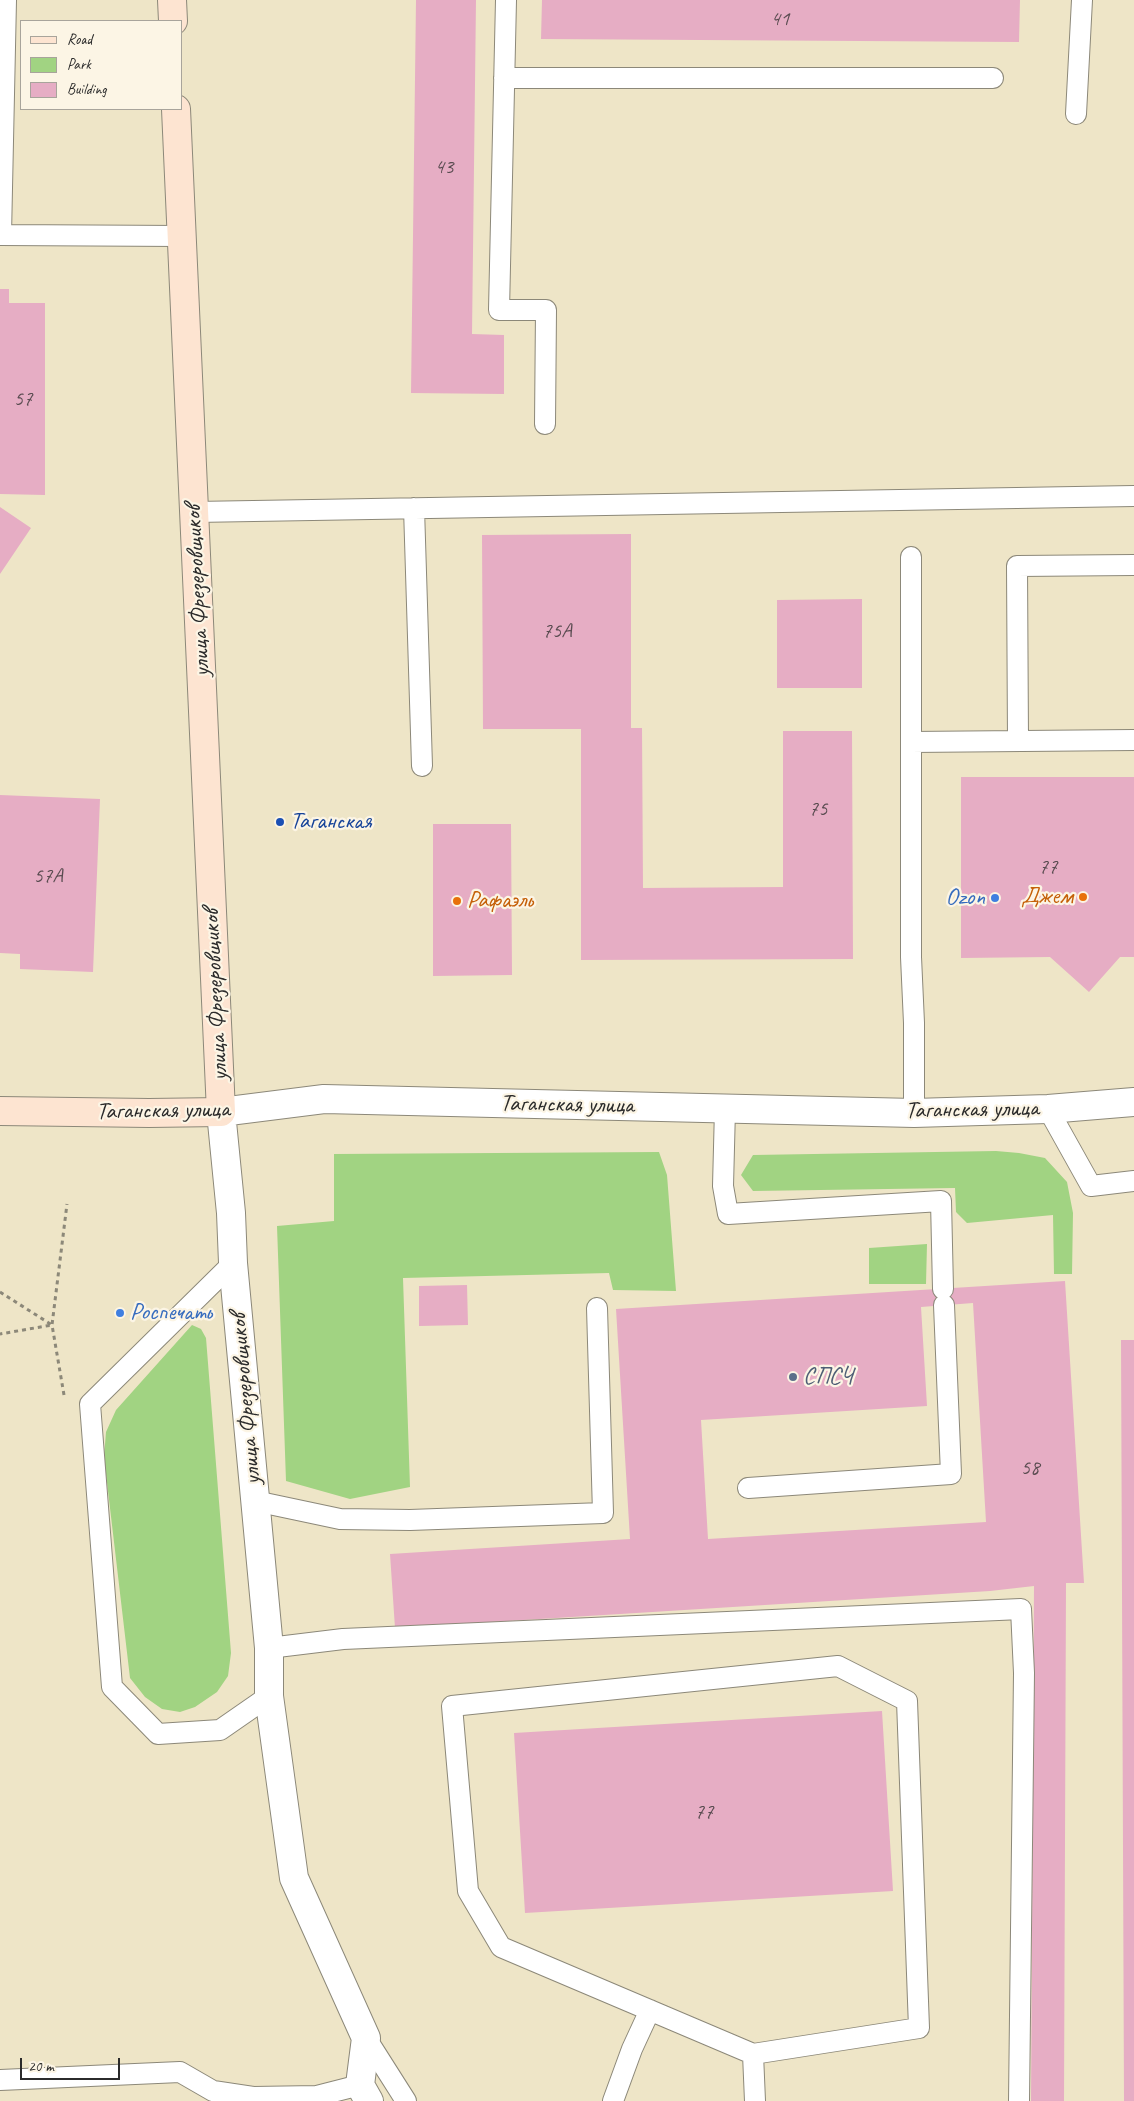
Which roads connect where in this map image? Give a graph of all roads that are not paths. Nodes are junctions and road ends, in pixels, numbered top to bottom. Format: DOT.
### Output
graph roads {
  1 [pos="6,0"];
  2 [pos="172,0"];
  3 [pos="506,0"];
  4 [pos="1082,0"];
  5 [pos="173,20"];
  6 [pos="504,78"];
  7 [pos="993,78"];
  8 [pos="176,110"];
  9 [pos="1076,114"];
  10 [pos="1,235"];
  11 [pos="181,236"];
  12 [pos="545,424"];
  13 [pos="1134,496"];
  14 [pos="414,508"];
  15 [pos="195,512"];
  16 [pos="911,557"];
  17 [pos="1134,565"];
  18 [pos="1018,740"];
  19 [pos="1134,740"];
  20 [pos="911,742"];
  21 [pos="422,766"];
  22 [pos="1134,1102"];
  23 [pos="725,1109"];
  24 [pos="1048,1109"];
  25 [pos="0,1111"];
  26 [pos="222,1112"];
  27 [pos="914,1113"];
  28 [pos="1134,1181"];
  29 [pos="233,1263"];
  30 [pos="597,1308"];
  31 [pos="748,1488"];
  32 [pos="255,1500"];
  33 [pos="269,1648"];
  34 [pos="269,1696"];
  35 [pos="650,2010"];
  36 [pos="366,2038"];
  37 [pos="753,2054"];
  38 [pos="0,2080"];
  39 [pos="364,2093"];
  40 [pos="213,2096"];
  41 [pos="406,2101"];
  42 [pos="613,2101"];
  43 [pos="754,2101"];
  44 [pos="1019,2101"];
  1 -- 10 [label="lane"];
  2 -- 5 [label="main road"];
  3 -- 6 [label="lane"];
  4 -- 9 [label="lane"];
  6 -- 7 [label="lane"];
  6 -- 12 [label="lane"];
  8 -- 11 [label="main road, улица Фрезеровщиков"];
  10 -- 11 [label="lane"];
  11 -- 15 [label="main road, улица Фрезеровщиков"];
  13 -- 14 [label="lane"];
  14 -- 15 [label="lane"];
  14 -- 21 [label="lane"];
  15 -- 26 [label="main road, улица Фрезеровщиков"];
  16 -- 20 [label="lane"];
  17 -- 18 [label="lane"];
  18 -- 19 [label="lane"];
  18 -- 20 [label="lane"];
  20 -- 27 [label="lane"];
  22 -- 24 [label="street, Таганская улица"];
  23 -- 26 [label="street, Таганская улица"];
  23 -- 27 [label="street, Таганская улица"];
  23 -- 31 [label="lane"];
  24 -- 27 [label="street, Таганская улица"];
  24 -- 28 [label="lane"];
  25 -- 26 [label="main road, Таганская улица"];
  26 -- 29 [label="street, улица Фрезеровщиков"];
  29 -- 32 [label="street, улица Фрезеровщиков"];
  29 -- 34 [label="lane"];
  30 -- 32 [label="lane"];
  32 -- 33 [label="street, улица Фрезеровщиков"];
  33 -- 34 [label="street, улица Фрезеровщиков"];
  33 -- 44 [label="lane"];
  34 -- 36 [label="street, улица Фрезеровщиков"];
  35 -- 37 [label="lane"];
  35 -- 37 [label="lane"];
  35 -- 42 [label="lane"];
  36 -- 39 [label="street"];
  36 -- 41 [label="lane"];
  37 -- 43 [label="lane"];
  38 -- 40 [label="lane"];
  39 -- 40 [label="lane"];
}
